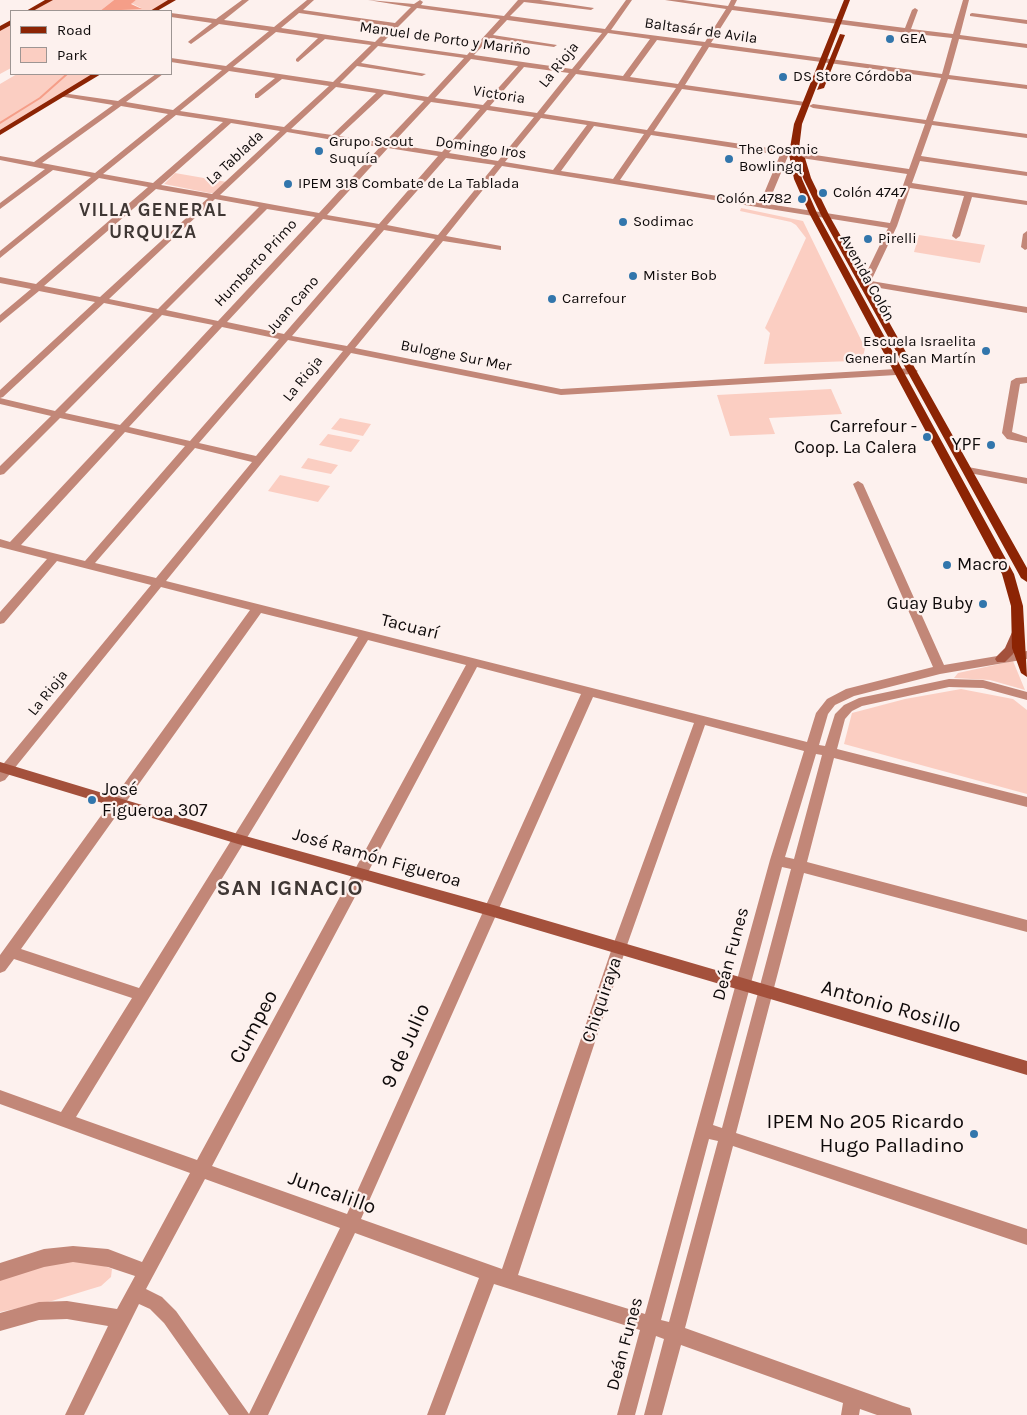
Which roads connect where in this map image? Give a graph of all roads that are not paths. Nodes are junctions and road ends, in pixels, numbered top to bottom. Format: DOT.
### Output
graph roads {
  1 [pos="50,0"];
  2 [pos="173,0"];
  3 [pos="246,0"];
  4 [pos="311,0"];
  5 [pos="371,0"];
  6 [pos="422,0"];
  7 [pos="523,0"];
  8 [pos="629,0"];
  9 [pos="668,0"];
  10 [pos="734,0"];
  11 [pos="848,0"];
  12 [pos="966,0"];
  13 [pos="415,6"];
  14 [pos="591,8"];
  15 [pos="730,8"];
  16 [pos="32,10"];
  17 [pos="156,10"];
  18 [pos="915,10"];
  19 [pos="298,11"];
  20 [pos="172,15"];
  21 [pos="850,15"];
  22 [pos="972,15"];
  23 [pos="505,18"];
  24 [pos="218,21"];
  25 [pos="839,22"];
  26 [pos="1027,22"];
  27 [pos="847,23"];
  28 [pos="396,25"];
  29 [pos="275,29"];
  30 [pos="907,30"];
  31 [pos="606,32"];
  32 [pos="324,36"];
  33 [pos="489,36"];
  34 [pos="957,37"];
  35 [pos="654,39"];
  36 [pos="191,42"];
  37 [pos="377,43"];
  38 [pos="554,45"];
  39 [pos="706,46"];
  40 [pos="1027,46"];
  41 [pos="470,57"];
  42 [pos="298,60"];
  43 [pos="823,61"];
  44 [pos="832,61"];
  45 [pos="173,62"];
  46 [pos="356,64"];
  47 [pos="523,64"];
  48 [pos="228,68"];
  49 [pos="574,72"];
  50 [pos="422,74"];
  51 [pos="95,75"];
  52 [pos="159,75"];
  53 [pos="281,76"];
  54 [pos="945,76"];
  55 [pos="625,79"];
  56 [pos="335,84"];
  57 [pos="680,86"];
  58 [pos="1027,87"];
  59 [pos="382,91"];
  60 [pos="65,95"];
  61 [pos="258,96"];
  62 [pos="430,98"];
  63 [pos="119,104"];
  64 [pos="809,105"];
  65 [pos="486,107"];
  66 [pos="174,112"];
  67 [pos="538,115"];
  68 [pos="229,121"];
  69 [pos="929,122"];
  70 [pos="592,124"];
  71 [pos="285,130"];
  72 [pos="647,132"];
  73 [pos="0,133"];
  74 [pos="1027,136"];
  75 [pos="333,138"];
  76 [pos="385,147"];
  77 [pos="793,154"];
  78 [pos="444,156"];
  79 [pos="916,158"];
  80 [pos="1,160"];
  81 [pos="35,165"];
  82 [pos="499,165"];
  83 [pos="51,168"];
  84 [pos="911,172"];
  85 [pos="555,173"];
  86 [pos="1027,174"];
  87 [pos="97,176"];
  88 [pos="614,183"];
  89 [pos="907,185"];
  90 [pos="156,186"];
  91 [pos="969,194"];
  92 [pos="214,196"];
  93 [pos="1027,203"];
  94 [pos="266,205"];
  95 [pos="762,206"];
  96 [pos="0,207"];
  97 [pos="813,213"];
  98 [pos="322,215"];
  99 [pos="825,215"];
  100 [pos="382,226"];
  101 [pos="893,226"];
  102 [pos="1027,235"];
  103 [pos="956,236"];
  104 [pos="441,237"];
  105 [pos="1025,247"];
  106 [pos="498,248"];
  107 [pos="0,255"];
  108 [pos="0,280"];
  109 [pos="866,282"];
  110 [pos="38,288"];
  111 [pos="101,300"];
  112 [pos="1027,308"];
  113 [pos="160,312"];
  114 [pos="0,320"];
  115 [pos="220,323"];
  116 [pos="286,336"];
  117 [pos="348,349"];
  118 [pos="913,371"];
  119 [pos="900,372"];
  120 [pos="1027,380"];
  121 [pos="0,395"];
  122 [pos="0,401"];
  123 [pos="57,414"];
  124 [pos="122,429"];
  125 [pos="1027,440"];
  126 [pos="193,444"];
  127 [pos="259,460"];
  128 [pos="968,470"];
  129 [pos="0,472"];
  130 [pos="1027,481"];
  131 [pos="858,484"];
  132 [pos="0,543"];
  133 [pos="13,546"];
  134 [pos="54,558"];
  135 [pos="87,566"];
  136 [pos="1027,578"];
  137 [pos="159,583"];
  138 [pos="258,608"];
  139 [pos="0,620"];
  140 [pos="1017,633"];
  141 [pos="366,634"];
  142 [pos="1024,655"];
  143 [pos="1001,659"];
  144 [pos="474,661"];
  145 [pos="940,670"];
  146 [pos="1027,673"];
  147 [pos="589,691"];
  148 [pos="1027,696"];
  149 [pos="701,720"];
  150 [pos="810,749"];
  151 [pos="829,753"];
  152 [pos="2,771"];
  153 [pos="117,802"];
  154 [pos="1027,802"];
  155 [pos="238,839"];
  156 [pos="777,860"];
  157 [pos="799,866"];
  158 [pos="360,872"];
  159 [pos="490,910"];
  160 [pos="1027,926"];
  161 [pos="619,948"];
  162 [pos="11,952"];
  163 [pos="0,967"];
  164 [pos="743,986"];
  165 [pos="766,993"];
  166 [pos="141,996"];
  167 [pos="1027,1068"];
  168 [pos="0,1097"];
  169 [pos="65,1120"];
  170 [pos="703,1129"];
  171 [pos="727,1137"];
  172 [pos="202,1170"];
  173 [pos="351,1223"];
  174 [pos="1027,1237"];
  175 [pos="0,1272"];
  176 [pos="147,1272"];
  177 [pos="489,1274"];
  178 [pos="507,1280"];
  179 [pos="135,1293"];
  180 [pos="121,1319"];
  181 [pos="0,1322"];
  182 [pos="651,1325"];
  183 [pos="675,1334"];
  184 [pos="852,1406"];
  185 [pos="74,1415"];
  186 [pos="240,1415"];
  187 [pos="258,1415"];
  188 [pos="436,1415"];
  189 [pos="626,1415"];
  190 [pos="653,1415"];
  191 [pos="903,1415"];
  1 -- 16 [label="main road"];
  2 -- 17 [label="main road"];
  3 -- 24 [label="street"];
  4 -- 19 [label="street"];
  5 -- 13 [label="street, Baltasár de Avila"];
  6 -- 13 [label="street, La Tablada"];
  7 -- 14 [label="street"];
  7 -- 23 [label="street, Humberto Primo"];
  8 -- 31 [label="street, La Rioja"];
  9 -- 15 [label="street"];
  10 -- 15 [label="street"];
  11 -- 25 [label="main road, Avenida Colón"];
  12 -- 34 [label="street"];
  13 -- 23 [label="street, Baltasár de Avila"];
  13 -- 28 [label="street, La Tablada"];
  15 -- 25 [label="street"];
  15 -- 39 [label="street"];
  18 -- 30 [label="street"];
  19 -- 28 [label="street"];
  19 -- 29 [label="street"];
  20 -- 24 [label="street, Manuel de Porto y Mariño"];
  21 -- 27 [label="main road, Avenida Colón"];
  22 -- 26 [label="street"];
  23 -- 31 [label="street, Baltasár de Avila"];
  23 -- 33 [label="street, Humberto Primo"];
  24 -- 29 [label="street, Manuel de Porto y Mariño"];
  24 -- 36 [label="street"];
  25 -- 27 [label="street"];
  25 -- 43 [label="main road, Avenida Colón"];
  27 -- 30 [label="street"];
  27 -- 44 [label="main road, Avenida Colón"];
  28 -- 37 [label="street, La Tablada"];
  29 -- 32 [label="street, Manuel de Porto y Mariño"];
  29 -- 48 [label="street"];
  30 -- 34 [label="street"];
  31 -- 35 [label="street, Baltasár de Avila"];
  31 -- 49 [label="street, La Rioja"];
  32 -- 37 [label="street, Manuel de Porto y Mariño"];
  32 -- 42 [label="street"];
  33 -- 38 [label="street"];
  33 -- 41 [label="street, Humberto Primo"];
  34 -- 40 [label="street"];
  34 -- 54 [label="street"];
  35 -- 39 [label="street, Baltasár de Avila"];
  35 -- 55 [label="street"];
  37 -- 41 [label="street, Manuel de Porto y Mariño"];
  37 -- 46 [label="street, La Tablada"];
  39 -- 43 [label="street, Baltasár de Avila"];
  39 -- 57 [label="street"];
  41 -- 47 [label="street, Manuel de Porto y Mariño"];
  41 -- 62 [label="street, Humberto Primo"];
  43 -- 44 [label="street, Baltasár de Avila"];
  43 -- 64 [label="main road, Avenida Colón"];
  44 -- 54 [label="street, Baltasár de Avila"];
  44 -- 64 [label="main road, Avenida Colón"];
  45 -- 48 [label="street, Victoria"];
  46 -- 50 [label="street"];
  46 -- 56 [label="street, La Tablada"];
  47 -- 49 [label="street, Manuel de Porto y Mariño"];
  47 -- 65 [label="street, Juan Cano"];
  48 -- 53 [label="street, Victoria"];
  48 -- 66 [label="street"];
  49 -- 55 [label="street, Manuel de Porto y Mariño"];
  49 -- 67 [label="street, La Rioja"];
  51 -- 60 [label="main road"];
  52 -- 63 [label="street"];
  53 -- 56 [label="street, Victoria"];
  53 -- 61 [label="street"];
  54 -- 58 [label="street, Baltasár de Avila"];
  54 -- 69 [label="street"];
  55 -- 57 [label="street, Manuel de Porto y Mariño"];
  56 -- 59 [label="street, Victoria"];
  56 -- 71 [label="street, La Tablada"];
  57 -- 64 [label="street, Manuel de Porto y Mariño"];
  57 -- 72 [label="street"];
  59 -- 62 [label="street, Victoria"];
  59 -- 75 [label="street"];
  60 -- 63 [label="street, Domingo Iros"];
  60 -- 73 [label="main road"];
  62 -- 65 [label="street, Victoria"];
  62 -- 76 [label="street, Humberto Primo"];
  63 -- 66 [label="street, Domingo Iros"];
  63 -- 81 [label="street"];
  64 -- 69 [label="street, Manuel de Porto y Mariño"];
  64 -- 77 [label="main road, Avenida Colón"];
  65 -- 67 [label="street, Victoria"];
  65 -- 78 [label="street, Juan Cano"];
  66 -- 68 [label="street, Domingo Iros"];
  66 -- 87 [label="street"];
  67 -- 70 [label="street, Victoria"];
  67 -- 82 [label="street, La Rioja"];
  68 -- 71 [label="street, Domingo Iros"];
  68 -- 90 [label="street"];
  69 -- 74 [label="street, Manuel de Porto y Mariño"];
  69 -- 79 [label="street"];
  70 -- 72 [label="street, Victoria"];
  70 -- 85 [label="street"];
  71 -- 75 [label="street, Domingo Iros"];
  71 -- 92 [label="street, La Tablada"];
  72 -- 77 [label="street, Victoria"];
  72 -- 88 [label="street"];
  75 -- 76 [label="street, Domingo Iros"];
  76 -- 78 [label="street, Domingo Iros"];
  76 -- 98 [label="street, Humberto Primo"];
  77 -- 84 [label="street, Victoria"];
  77 -- 95 [label="street"];
  77 -- 97 [label="main road, Avenida Colón"];
  77 -- 99 [label="main road, Avenida Colón"];
  78 -- 82 [label="street, Domingo Iros"];
  78 -- 100 [label="street, Juan Cano"];
  79 -- 84 [label="street"];
  79 -- 86 [label="street"];
  80 -- 81 [label="street"];
  81 -- 83 [label="street"];
  82 -- 85 [label="street, Domingo Iros"];
  82 -- 104 [label="street, La Rioja"];
  83 -- 87 [label="street"];
  83 -- 96 [label="street"];
  84 -- 89 [label="street"];
  85 -- 88 [label="street, Domingo Iros"];
  87 -- 90 [label="street"];
  87 -- 107 [label="street"];
  88 -- 95 [label="street, Domingo Iros"];
  89 -- 91 [label="street"];
  89 -- 101 [label="street"];
  90 -- 92 [label="street"];
  90 -- 110 [label="street"];
  91 -- 93 [label="street"];
  91 -- 103 [label="street"];
  92 -- 94 [label="street"];
  92 -- 111 [label="street, La Tablada"];
  94 -- 98 [label="street"];
  94 -- 113 [label="street"];
  95 -- 97 [label="street, Domingo Iros"];
  97 -- 99 [label="street, Domingo Iros"];
  97 -- 119 [label="main road, Avenida Colón"];
  98 -- 100 [label="street"];
  98 -- 115 [label="street, Humberto Primo"];
  99 -- 101 [label="street, Domingo Iros"];
  99 -- 109 [label="main road, Avenida Colón"];
  100 -- 104 [label="street"];
  100 -- 116 [label="street, Juan Cano"];
  101 -- 109 [label="street"];
  102 -- 105 [label="street"];
  104 -- 106 [label="street"];
  104 -- 117 [label="street, La Rioja"];
  108 -- 110 [label="street, Bulogne Sur Mer"];
  109 -- 112 [label="street"];
  109 -- 112 [label="street"];
  109 -- 118 [label="main road, Avenida Colón"];
  110 -- 111 [label="street, Bulogne Sur Mer"];
  110 -- 114 [label="street"];
  111 -- 113 [label="street, Bulogne Sur Mer"];
  111 -- 121 [label="street, La Tablada"];
  113 -- 115 [label="street, Bulogne Sur Mer"];
  113 -- 123 [label="street"];
  115 -- 116 [label="street, Bulogne Sur Mer"];
  115 -- 124 [label="street, Humberto Primo"];
  116 -- 117 [label="street, Bulogne Sur Mer"];
  116 -- 126 [label="street, Juan Cano"];
  117 -- 119 [label="street, Bulogne Sur Mer"];
  117 -- 127 [label="street, La Rioja"];
  118 -- 119 [label="street, Bulogne Sur Mer"];
  118 -- 128 [label="main road, Avenida Colón"];
  119 -- 140 [label="main road, Avenida Colón"];
  120 -- 125 [label="street"];
  122 -- 123 [label="street"];
  123 -- 124 [label="street"];
  123 -- 129 [label="street"];
  124 -- 126 [label="street"];
  124 -- 133 [label="street, Humberto Primo"];
  126 -- 127 [label="street"];
  126 -- 135 [label="street, Juan Cano"];
  127 -- 137 [label="street, La Rioja"];
  128 -- 130 [label="street"];
  128 -- 136 [label="main road, Avenida Colón"];
  131 -- 145 [label="street"];
  132 -- 133 [label="street, Tacuarí"];
  133 -- 134 [label="street, Tacuarí"];
  134 -- 135 [label="street, Tacuarí"];
  134 -- 139 [label="street"];
  135 -- 137 [label="street, Tacuarí"];
  137 -- 138 [label="street, Tacuarí"];
  137 -- 152 [label="street, La Rioja"];
  138 -- 141 [label="street, Tacuarí"];
  138 -- 153 [label="street"];
  140 -- 142 [label="main road, Avenida Colón"];
  140 -- 143 [label="main road"];
  141 -- 144 [label="street, Tacuarí"];
  141 -- 155 [label="street"];
  142 -- 143 [label="street, Deán Funes"];
  142 -- 146 [label="main road, Avenida Colón"];
  143 -- 145 [label="street, Deán Funes"];
  144 -- 147 [label="street, Tacuarí"];
  144 -- 158 [label="street, Cumpeo"];
  145 -- 150 [label="street, Deán Funes"];
  147 -- 149 [label="street, Tacuarí"];
  147 -- 159 [label="street, 9 de Julio"];
  148 -- 151 [label="street"];
  149 -- 150 [label="street, Tacuarí"];
  149 -- 161 [label="street, Chiquiraya"];
  150 -- 151 [label="street, Tacuarí"];
  150 -- 156 [label="street, Deán Funes"];
  151 -- 154 [label="street, Tacuarí"];
  151 -- 157 [label="street"];
  152 -- 153 [label="main road, José Ramón Figueroa"];
  153 -- 155 [label="main road, José Ramón Figueroa"];
  153 -- 162 [label="street"];
  155 -- 158 [label="main road, José Ramón Figueroa"];
  155 -- 166 [label="street"];
  156 -- 157 [label="street"];
  156 -- 164 [label="street, Deán Funes"];
  157 -- 160 [label="street"];
  157 -- 165 [label="street"];
  158 -- 159 [label="main road, José Ramón Figueroa"];
  158 -- 172 [label="street, Cumpeo"];
  159 -- 161 [label="main road, José Ramón Figueroa"];
  159 -- 173 [label="street, 9 de Julio"];
  161 -- 164 [label="main road, José Ramón Figueroa"];
  161 -- 178 [label="street, Chiquiraya"];
  162 -- 163 [label="street"];
  162 -- 166 [label="street"];
  164 -- 165 [label="main road, Antonio Rosillo"];
  164 -- 170 [label="street, Deán Funes"];
  165 -- 167 [label="main road, Antonio Rosillo"];
  165 -- 171 [label="street"];
  166 -- 169 [label="street"];
  168 -- 169 [label="street, Juncalillo"];
  169 -- 172 [label="street, Juncalillo"];
  170 -- 171 [label="street"];
  170 -- 182 [label="street, Deán Funes"];
  171 -- 174 [label="street"];
  171 -- 183 [label="street"];
  172 -- 173 [label="street, Juncalillo"];
  172 -- 176 [label="street, Cumpeo"];
  173 -- 177 [label="street, Juncalillo"];
  173 -- 187 [label="street, 9 de Julio"];
  175 -- 176 [label="street"];
  176 -- 179 [label="street, Cumpeo"];
  177 -- 178 [label="street, Juncalillo"];
  177 -- 188 [label="street"];
  178 -- 182 [label="street, Juncalillo"];
  179 -- 180 [label="street, Cumpeo"];
  179 -- 186 [label="street"];
  180 -- 181 [label="street"];
  180 -- 185 [label="street, Cumpeo"];
  182 -- 183 [label="street, Juncalillo"];
  182 -- 189 [label="street, Deán Funes"];
  183 -- 184 [label="street, Juncalillo"];
  183 -- 190 [label="street"];
  184 -- 191 [label="street, Juncalillo"];
}
